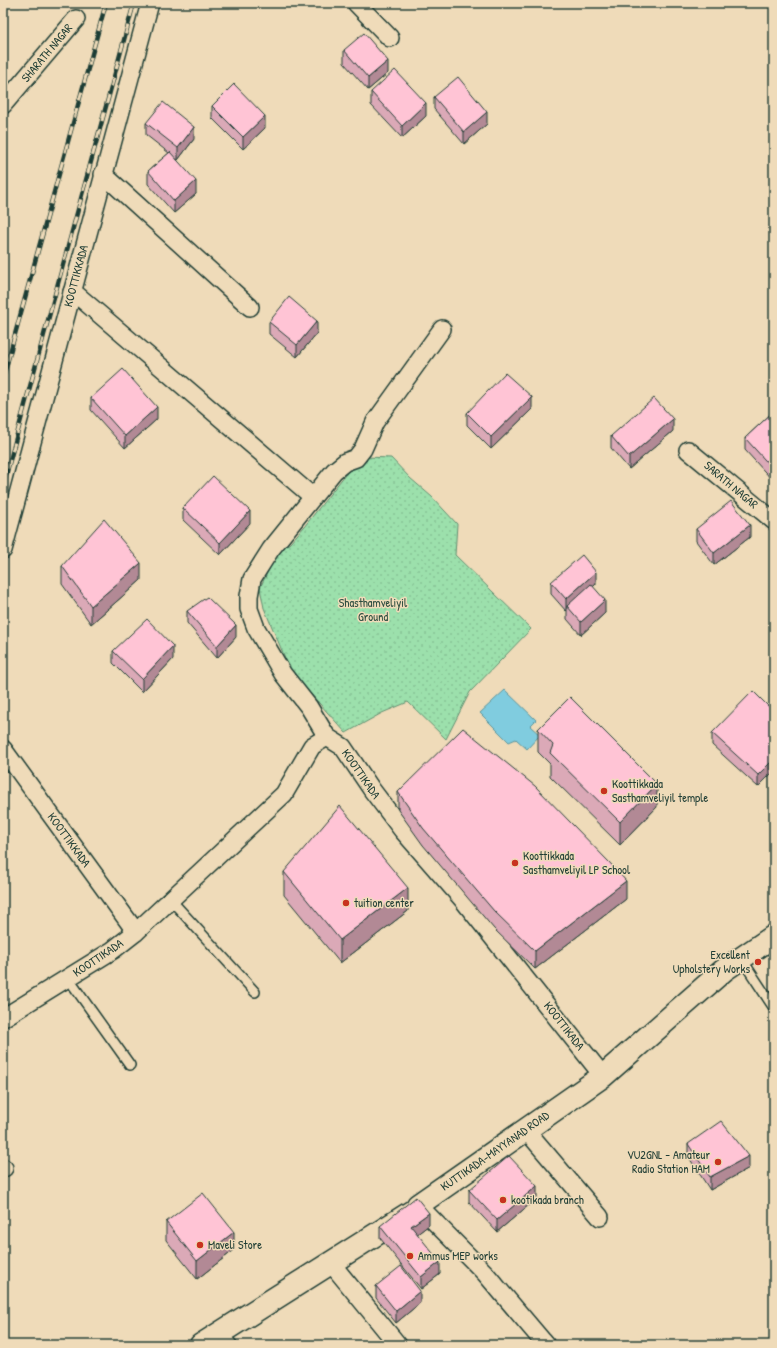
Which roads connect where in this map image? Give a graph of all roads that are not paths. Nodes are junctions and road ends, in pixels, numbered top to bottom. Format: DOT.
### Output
graph roads {
  1 [pos="150,3"];
  2 [pos="356,3"];
  3 [pos="76,19"];
  4 [pos="390,38"];
  5 [pos="3,105"];
  6 [pos="103,174"];
  7 [pos="72,292"];
  8 [pos="250,307"];
  9 [pos="442,329"];
  10 [pos="688,450"];
  11 [pos="313,497"];
  12 [pos="774,521"];
  13 [pos="3,550"];
  14 [pos="326,738"];
  15 [pos="3,749"];
  16 [pos="170,899"];
  17 [pos="136,932"];
  18 [pos="774,936"];
  19 [pos="741,958"];
  20 [pos="68,978"];
  21 [pos="255,992"];
  22 [pos="774,1008"];
  23 [pos="3,1018"];
  24 [pos="130,1065"];
  25 [pos="603,1076"];
  26 [pos="526,1130"];
  27 [pos="418,1205"];
  28 [pos="600,1217"];
  29 [pos="331,1263"];
  30 [pos="227,1338"];
  31 [pos="200,1345"];
  32 [pos="398,1345"];
  33 [pos="546,1345"];
  1 -- 6 [label="street, KOOTTIKKADA"];
  2 -- 4 [label="street"];
  3 -- 5 [label="street, SHARATH NAGAR"];
  6 -- 7 [label="street, KOOTTIKKADA"];
  6 -- 8 [label="street"];
  7 -- 11 [label="street"];
  7 -- 13 [label="street, KOOTTIKKADA"];
  9 -- 11 [label="street"];
  10 -- 12 [label="street, SARATH NAGAR"];
  11 -- 14 [label="street"];
  14 -- 16 [label="street, KOOTTIKADA"];
  14 -- 25 [label="street, KOOTTIKADA"];
  15 -- 17 [label="street, KOOTTIKKADA"];
  16 -- 17 [label="street, KOOTTIKADA"];
  16 -- 21 [label="lane"];
  17 -- 20 [label="street, KOOTTIKADA"];
  18 -- 19 [label="main road, KUTTIKADA-MAYYANAD ROAD"];
  19 -- 22 [label="lane"];
  19 -- 25 [label="main road, KUTTIKADA-MAYYANAD ROAD"];
  20 -- 23 [label="street, KOOTTIKADA"];
  20 -- 24 [label="lane"];
  25 -- 26 [label="main road, KUTTIKADA-MAYYANAD ROAD"];
  26 -- 27 [label="main road, KUTTIKADA-MAYYANAD ROAD"];
  26 -- 28 [label="street"];
  27 -- 29 [label="main road, KUTTIKADA-MAYYANAD ROAD"];
  27 -- 33 [label="street"];
  29 -- 30 [label="main road, KUTTIKADA-MAYYANAD ROAD"];
  29 -- 32 [label="street"];
  30 -- 31 [label="main road, KUTTIKADA-MAYYANAD ROAD"];
}
